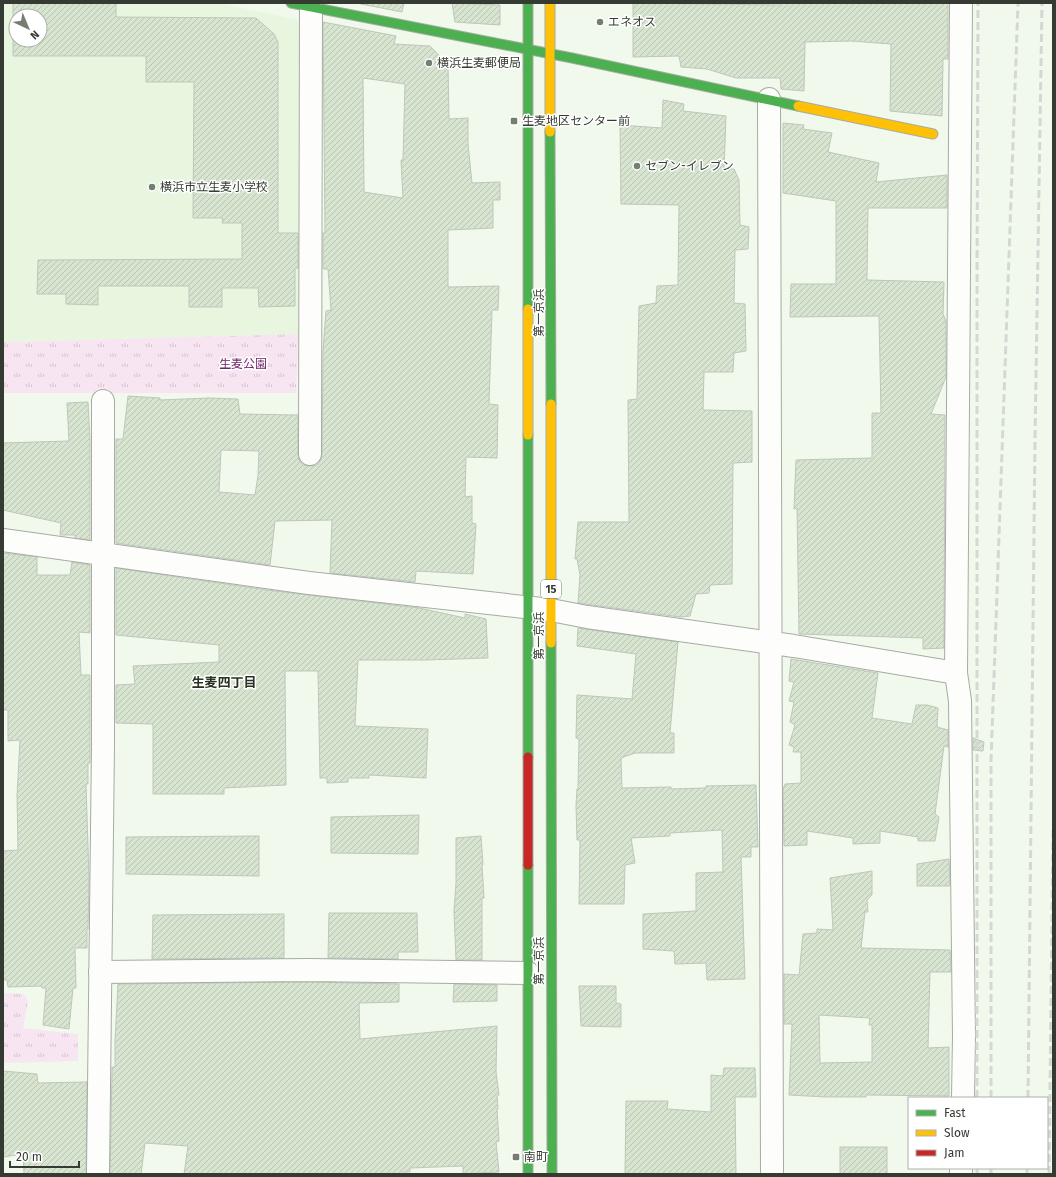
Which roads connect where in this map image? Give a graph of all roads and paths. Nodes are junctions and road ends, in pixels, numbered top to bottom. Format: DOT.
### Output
graph roads {
  1 [pos="528,3"];
  2 [pos="550,3"];
  3 [pos="961,3"];
  4 [pos="301,5"];
  5 [pos="528,49"];
  6 [pos="550,54"];
  7 [pos="769,100"];
  8 [pos="933,134"];
  9 [pos="960,137"];
  10 [pos="103,401"];
  11 [pos="310,454"];
  12 [pos="3,540"];
  13 [pos="102,554"];
  14 [pos="528,607"];
  15 [pos="551,610"];
  16 [pos="770,643"];
  17 [pos="956,673"];
  18 [pos="100,972"];
  19 [pos="528,972"];
  20 [pos="963,1097"];
  21 [pos="98,1174"];
  22 [pos="528,1174"];
  23 [pos="552,1174"];
  24 [pos="772,1174"];
  1 -- 5 [label="main road, 第一京浜 / 15"];
  2 -- 6 [label="main road, 第一京浜 / 15"];
  3 -- 9 [label="street"];
  4 -- 5 [label="main road"];
  4 -- 11 [label="street"];
  5 -- 6 [label="main road"];
  5 -- 14 [label="main road, 第一京浜 / 15"];
  6 -- 7 [label="main road"];
  6 -- 15 [label="main road, 第一京浜 / 15"];
  7 -- 8 [label="main road"];
  7 -- 16 [label="street"];
  8 -- 9 [label="street"];
  9 -- 17 [label="street"];
  10 -- 13 [label="street"];
  12 -- 13 [label="street"];
  13 -- 14 [label="street"];
  13 -- 18 [label="street"];
  14 -- 15 [label="street"];
  14 -- 19 [label="main road, 第一京浜 / 15"];
  15 -- 16 [label="street"];
  15 -- 23 [label="main road, 第一京浜 / 15"];
  16 -- 17 [label="street"];
  16 -- 24 [label="street"];
  17 -- 20 [label="street"];
  18 -- 19 [label="street"];
  18 -- 21 [label="street"];
  19 -- 22 [label="main road, 第一京浜 / 15"];
}
